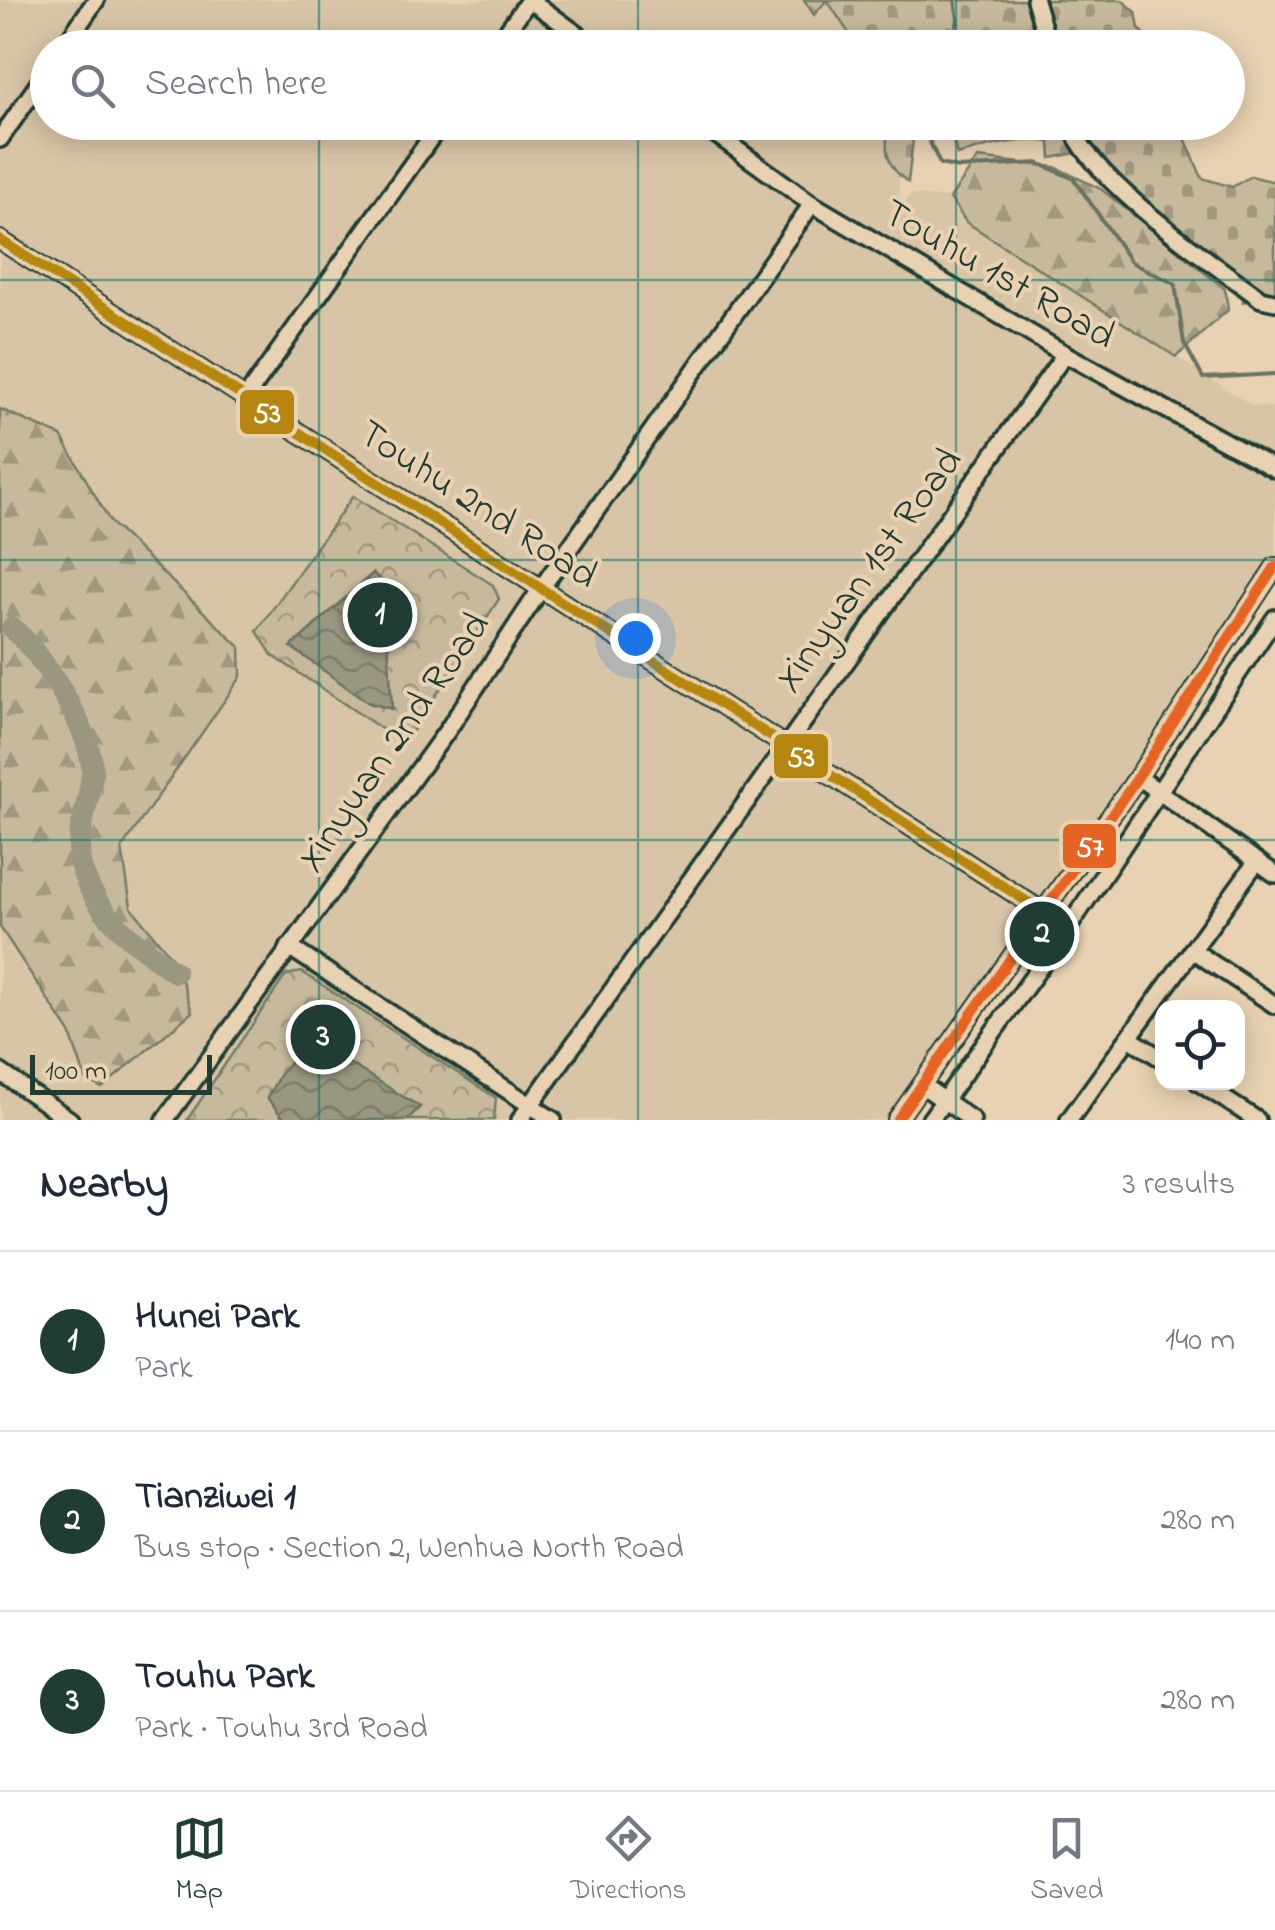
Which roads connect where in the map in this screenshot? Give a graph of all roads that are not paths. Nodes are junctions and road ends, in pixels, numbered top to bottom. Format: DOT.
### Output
graph roads {
  1 [pos="96,0"];
  2 [pos="530,0"];
  3 [pos="1035,0"];
  4 [pos="75,30"];
  5 [pos="509,30"];
  6 [pos="571,30"];
  7 [pos="1044,30"];
  8 [pos="30,96"];
  9 [pos="0,138"];
  10 [pos="429,140"];
  11 [pos="724,140"];
  12 [pos="1077,140"];
  13 [pos="812,204"];
  14 [pos="0,240"];
  15 [pos="1275,302"];
  16 [pos="1066,354"];
  17 [pos="248,396"];
  18 [pos="1273,469"];
  19 [pos="1275,567"];
  20 [pos="542,588"];
  21 [pos="1275,618"];
  22 [pos="786,745"];
  23 [pos="1138,777"];
  24 [pos="1160,792"];
  25 [pos="1257,862"];
  26 [pos="1275,874"];
  27 [pos="1043,912"];
  28 [pos="1068,928"];
  29 [pos="289,947"];
  30 [pos="1192,950"];
  31 [pos="1275,1005"];
  32 [pos="1129,1038"];
  33 [pos="1155,1055"];
  34 [pos="0,1072"];
  35 [pos="922,1085"];
  36 [pos="1210,1090"];
  37 [pos="944,1100"];
  38 [pos="531,1106"];
  39 [pos="70,1120"];
  40 [pos="165,1120"];
  41 [pos="520,1120"];
  42 [pos="553,1120"];
  43 [pos="898,1120"];
  44 [pos="930,1120"];
  45 [pos="972,1120"];
  46 [pos="1069,1120"];
  47 [pos="1257,1120"];
  1 -- 4 [label="street"];
  2 -- 5 [label="street"];
  2 -- 6 [label="street"];
  3 -- 7 [label="street"];
  8 -- 9 [label="street"];
  10 -- 17 [label="street"];
  11 -- 13 [label="street, Touhu 1st Road"];
  12 -- 15 [label="street"];
  13 -- 16 [label="street, Touhu 1st Road"];
  13 -- 20 [label="street, Xinyuan 2nd Road"];
  14 -- 17 [label="street, Touhu 2nd Road"];
  16 -- 18 [label="street, Touhu 1st Road"];
  16 -- 22 [label="street, Xinyuan 1st Road"];
  17 -- 20 [label="street, Touhu 2nd Road"];
  19 -- 23 [label="street"];
  20 -- 22 [label="street, Touhu 2nd Road"];
  20 -- 29 [label="street, Xinyuan 2nd Road"];
  21 -- 24 [label="street"];
  22 -- 27 [label="street, Touhu 2nd Road"];
  22 -- 38 [label="street, Xinyuan 1st Road"];
  23 -- 24 [label="street"];
  23 -- 27 [label="street"];
  24 -- 25 [label="street"];
  24 -- 28 [label="street"];
  25 -- 26 [label="street"];
  25 -- 30 [label="street"];
  27 -- 28 [label="street, Touhu 2nd Road"];
  27 -- 35 [label="street"];
  28 -- 37 [label="street"];
  29 -- 38 [label="street"];
  29 -- 40 [label="street, Xinyuan 2nd Road"];
  30 -- 31 [label="street"];
  30 -- 32 [label="street"];
  32 -- 33 [label="street"];
  32 -- 46 [label="street"];
  34 -- 39 [label="street"];
  35 -- 37 [label="street"];
  35 -- 43 [label="street"];
  36 -- 47 [label="street"];
  37 -- 44 [label="street"];
  37 -- 45 [label="street"];
  38 -- 41 [label="street, Xinyuan 1st Road"];
  38 -- 42 [label="street"];
}
